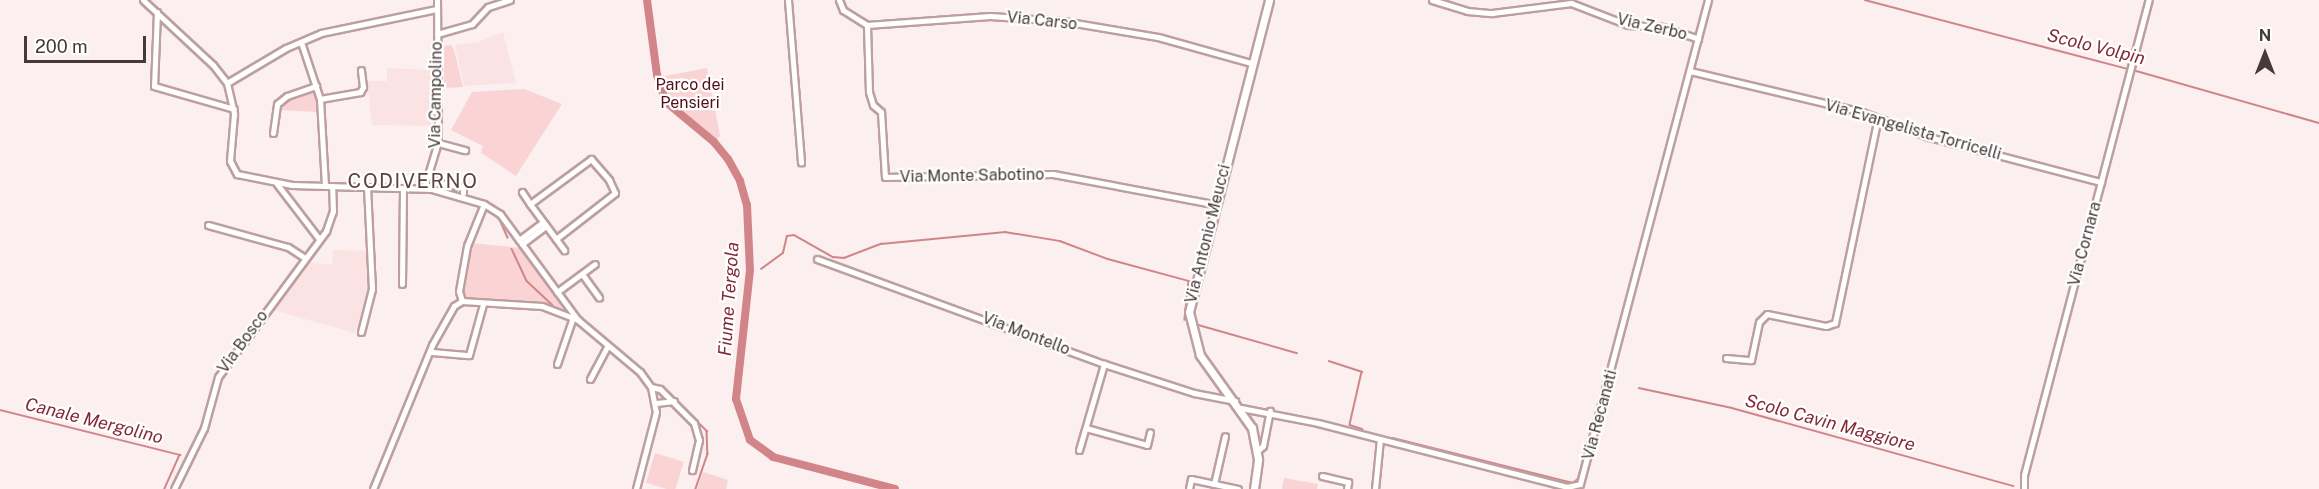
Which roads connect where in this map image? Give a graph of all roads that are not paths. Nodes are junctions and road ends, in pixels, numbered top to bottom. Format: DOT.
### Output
graph roads {
  1 [pos="143,0"];
  2 [pos="437,0"];
  3 [pos="510,0"];
  4 [pos="788,0"];
  5 [pos="839,0"];
  6 [pos="1269,0"];
  7 [pos="1432,0"];
  8 [pos="1708,0"];
  9 [pos="2149,0"];
  10 [pos="437,9"];
  11 [pos="157,12"];
  12 [pos="867,25"];
  13 [pos="437,34"];
  14 [pos="1698,39"];
  15 [pos="301,42"];
  16 [pos="1251,63"];
  17 [pos="361,70"];
  18 [pos="1690,71"];
  19 [pos="227,83"];
  20 [pos="316,86"];
  21 [pos="320,99"];
  22 [pos="234,109"];
  23 [pos="1878,118"];
  24 [pos="273,133"];
  25 [pos="442,144"];
  26 [pos="465,150"];
  27 [pos="801,162"];
  28 [pos="433,178"];
  29 [pos="2101,182"];
  30 [pos="276,183"];
  31 [pos="292,185"];
  32 [pos="325,186"];
  33 [pos="332,186"];
  34 [pos="367,187"];
  35 [pos="403,188"];
  36 [pos="424,188"];
  37 [pos="522,192"];
  38 [pos="463,193"];
  39 [pos="289,197"];
  40 [pos="484,204"];
  41 [pos="530,204"];
  42 [pos="1214,204"];
  43 [pos="544,224"];
  44 [pos="208,225"];
  45 [pos="320,239"];
  46 [pos="556,239"];
  47 [pos="520,242"];
  48 [pos="564,250"];
  49 [pos="305,258"];
  50 [pos="818,260"];
  51 [pos="595,264"];
  52 [pos="582,274"];
  53 [pos="402,284"];
  54 [pos="557,292"];
  55 [pos="599,297"];
  56 [pos="462,301"];
  57 [pos="483,304"];
  58 [pos="575,320"];
  59 [pos="361,332"];
  60 [pos="608,345"];
  61 [pos="432,352"];
  62 [pos="1726,358"];
  63 [pos="557,364"];
  64 [pos="1104,364"];
  65 [pos="590,379"];
  66 [pos="651,387"];
  67 [pos="1235,401"];
  68 [pos="675,402"];
  69 [pos="656,403"];
  70 [pos="1241,408"];
  71 [pos="1270,411"];
  72 [pos="1086,428"];
  73 [pos="1150,432"];
  74 [pos="1225,436"];
  75 [pos="1380,439"];
  76 [pos="1079,450"];
  77 [pos="1258,450"];
  78 [pos="692,470"];
  79 [pos="1322,476"];
  80 [pos="1214,484"];
  81 [pos="174,489"];
  82 [pos="373,489"];
  83 [pos="636,489"];
  84 [pos="1189,489"];
  85 [pos="1238,489"];
  86 [pos="1254,489"];
  87 [pos="1347,489"];
  88 [pos="1375,489"];
  89 [pos="2025,489"];
  1 -- 11 [label="street"];
  2 -- 10 [label="street, Via Campolino"];
  3 -- 13 [label="street"];
  4 -- 27 [label="street"];
  5 -- 12 [label="street"];
  6 -- 16 [label="main road, Via Antonio Meucci"];
  7 -- 14 [label="street, Via Zerbo"];
  8 -- 14 [label="street"];
  9 -- 29 [label="street, Via Cornara"];
  10 -- 13 [label="street, Via Campolino"];
  10 -- 15 [label="street"];
  11 -- 19 [label="street"];
  11 -- 22 [label="street"];
  12 -- 16 [label="street, Via Carso"];
  12 -- 42 [label="street, Via Monte Sabotino"];
  13 -- 36 [label="street, Via Campolino"];
  14 -- 18 [label="street"];
  15 -- 19 [label="street"];
  15 -- 20 [label="street"];
  16 -- 42 [label="main road, Via Antonio Meucci"];
  17 -- 21 [label="street"];
  18 -- 23 [label="street, Via Evangelista Torricelli"];
  18 -- 75 [label="street, Via Recanati"];
  19 -- 22 [label="street"];
  20 -- 21 [label="street"];
  20 -- 24 [label="street"];
  21 -- 32 [label="street"];
  22 -- 30 [label="street"];
  23 -- 29 [label="street, Via Evangelista Torricelli"];
  23 -- 62 [label="street"];
  25 -- 26 [label="street"];
  28 -- 38 [label="street"];
  29 -- 89 [label="street, Via Cornara"];
  30 -- 31 [label="street"];
  30 -- 39 [label="street"];
  31 -- 32 [label="street"];
  31 -- 39 [label="street"];
  32 -- 33 [label="street"];
  33 -- 34 [label="street"];
  33 -- 45 [label="street, Via Bosco"];
  34 -- 35 [label="street"];
  34 -- 59 [label="street"];
  35 -- 36 [label="street"];
  35 -- 53 [label="street"];
  36 -- 40 [label="street"];
  37 -- 41 [label="street"];
  39 -- 45 [label="street"];
  40 -- 47 [label="street"];
  40 -- 56 [label="street"];
  41 -- 43 [label="street"];
  41 -- 46 [label="street"];
  42 -- 67 [label="main road, Via Antonio Meucci"];
  43 -- 46 [label="street"];
  43 -- 47 [label="street"];
  44 -- 49 [label="street"];
  45 -- 49 [label="street, Via Bosco"];
  46 -- 48 [label="street"];
  47 -- 54 [label="street"];
  49 -- 81 [label="street, Via Bosco"];
  50 -- 64 [label="street, Via Montello"];
  51 -- 52 [label="street"];
  52 -- 54 [label="street"];
  52 -- 55 [label="street"];
  54 -- 58 [label="street"];
  56 -- 57 [label="street"];
  56 -- 61 [label="street"];
  57 -- 58 [label="street"];
  57 -- 61 [label="street"];
  58 -- 60 [label="street"];
  58 -- 63 [label="street"];
  60 -- 65 [label="street"];
  60 -- 66 [label="street"];
  61 -- 82 [label="street"];
  64 -- 67 [label="street, Via Montello"];
  64 -- 72 [label="street"];
  66 -- 68 [label="street"];
  66 -- 69 [label="street"];
  67 -- 70 [label="main road, Via Antonio Meucci"];
  68 -- 69 [label="street"];
  68 -- 78 [label="street"];
  69 -- 83 [label="street"];
  70 -- 71 [label="street, Via Recanati"];
  70 -- 77 [label="main road, Via Antonio Meucci"];
  71 -- 75 [label="street, Via Recanati"];
  71 -- 77 [label="street"];
  72 -- 73 [label="street"];
  72 -- 76 [label="street"];
  74 -- 80 [label="street"];
  75 -- 88 [label="street"];
  77 -- 86 [label="main road, Via Antonio Meucci"];
  79 -- 87 [label="street"];
  80 -- 84 [label="street"];
  80 -- 85 [label="street"];
}
